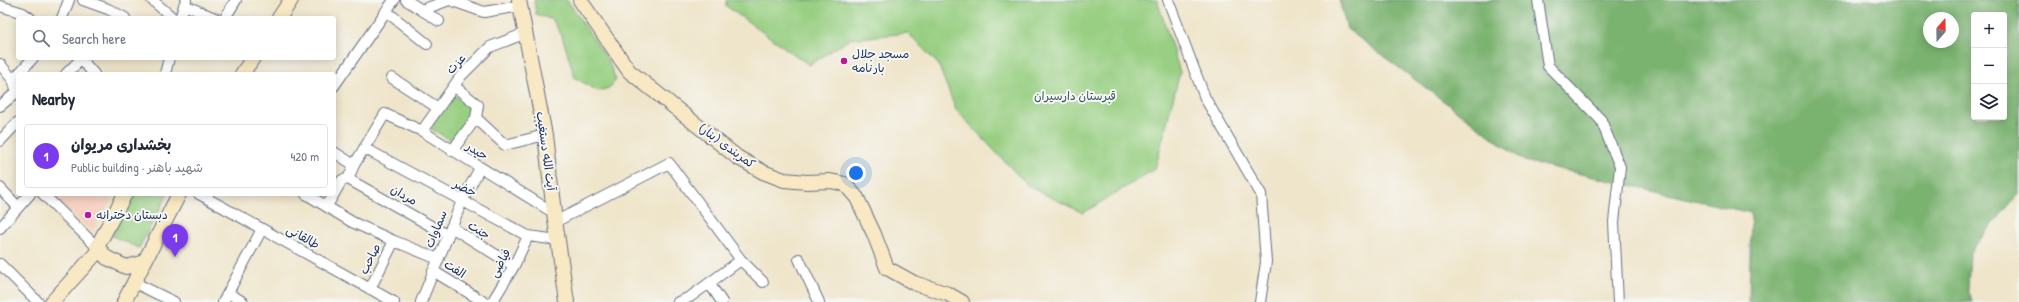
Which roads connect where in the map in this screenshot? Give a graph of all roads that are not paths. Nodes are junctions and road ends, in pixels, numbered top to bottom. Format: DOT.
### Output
graph roads {
  1 [pos="69,0"];
  2 [pos="83,0"];
  3 [pos="152,0"];
  4 [pos="236,0"];
  5 [pos="291,0"];
  6 [pos="394,0"];
  7 [pos="406,0"];
  8 [pos="449,0"];
  9 [pos="580,0"];
  10 [pos="1168,0"];
  11 [pos="1538,0"];
  12 [pos="185,3"];
  13 [pos="520,3"];
  14 [pos="0,6"];
  15 [pos="422,10"];
  16 [pos="386,11"];
  17 [pos="27,16"];
  18 [pos="63,16"];
  19 [pos="120,16"];
  20 [pos="171,16"];
  21 [pos="181,16"];
  22 [pos="211,16"];
  23 [pos="226,16"];
  24 [pos="280,16"];
  25 [pos="438,21"];
  26 [pos="526,33"];
  27 [pos="427,44"];
  28 [pos="31,60"];
  29 [pos="79,60"];
  30 [pos="83,60"];
  31 [pos="168,60"];
  32 [pos="252,60"];
  33 [pos="0,64"];
  34 [pos="20,72"];
  35 [pos="68,72"];
  36 [pos="92,72"];
  37 [pos="166,72"];
  38 [pos="243,72"];
  39 [pos="16,77"];
  40 [pos="392,78"];
  41 [pos="13,80"];
  42 [pos="336,83"];
  43 [pos="454,86"];
  44 [pos="16,87"];
  45 [pos="16,94"];
  46 [pos="0,106"];
  47 [pos="438,108"];
  48 [pos="476,118"];
  49 [pos="16,124"];
  50 [pos="422,131"];
  51 [pos="545,135"];
  52 [pos="0,141"];
  53 [pos="364,148"];
  54 [pos="452,151"];
  55 [pos="336,153"];
  56 [pos="354,164"];
  57 [pos="480,168"];
  58 [pos="348,178"];
  59 [pos="0,188"];
  60 [pos="336,190"];
  61 [pos="28,196"];
  62 [pos="45,196"];
  63 [pos="123,196"];
  64 [pos="178,196"];
  65 [pos="203,196"];
  66 [pos="310,196"];
  67 [pos="333,196"];
  68 [pos="462,201"];
  69 [pos="327,206"];
  70 [pos="18,207"];
  71 [pos="554,217"];
  72 [pos="0,228"];
  73 [pos="262,229"];
  74 [pos="449,231"];
  75 [pos="528,236"];
  76 [pos="558,240"];
  77 [pos="394,242"];
  78 [pos="98,249"];
  79 [pos="438,259"];
  80 [pos="799,259"];
  81 [pos="741,260"];
  82 [pos="0,264"];
  83 [pos="142,264"];
  84 [pos="514,266"];
  85 [pos="433,271"];
  86 [pos="133,282"];
  87 [pos="709,282"];
  88 [pos="763,282"];
  89 [pos="370,289"];
  90 [pos="225,298"];
  91 [pos="388,300"];
  92 [pos="38,302"];
  93 [pos="52,302"];
  94 [pos="124,302"];
  95 [pos="174,302"];
  96 [pos="243,302"];
  97 [pos="421,302"];
  98 [pos="484,302"];
  99 [pos="492,302"];
  100 [pos="567,302"];
  101 [pos="678,302"];
  102 [pos="722,302"];
  103 [pos="819,302"];
  104 [pos="962,302"];
  105 [pos="1260,302"];
  106 [pos="1618,302"];
  1 -- 18 [label="street"];
  2 -- 19 [label="street"];
  3 -- 20 [label="street"];
  4 -- 23 [label="street"];
  5 -- 24 [label="street"];
  6 -- 16 [label="street"];
  7 -- 15 [label="street"];
  8 -- 13 [label="street"];
  8 -- 15 [label="street"];
  9 -- 104 [label="street, کمربندی (بنار)"];
  10 -- 105 [label="street"];
  11 -- 106 [label="street"];
  12 -- 21 [label="street"];
  12 -- 22 [label="street"];
  13 -- 26 [label="street, آیت الله دستغیب"];
  14 -- 17 [label="street"];
  15 -- 25 [label="street"];
  16 -- 27 [label="street"];
  16 -- 42 [label="street"];
  26 -- 43 [label="street, عزت"];
  26 -- 51 [label="street, آیت الله دستغیب"];
  28 -- 34 [label="street"];
  29 -- 35 [label="street"];
  30 -- 36 [label="street"];
  31 -- 37 [label="street"];
  32 -- 38 [label="street"];
  33 -- 41 [label="street"];
  39 -- 41 [label="street"];
  40 -- 47 [label="street"];
  41 -- 44 [label="street"];
  43 -- 47 [label="street, عزت"];
  43 -- 48 [label="street"];
  45 -- 46 [label="street"];
  47 -- 50 [label="street, عزت"];
  48 -- 51 [label="street"];
  48 -- 54 [label="street"];
  49 -- 52 [label="street"];
  50 -- 53 [label="street, حیدر"];
  50 -- 54 [label="street, حیدر"];
  51 -- 71 [label="street, آیت الله دستغیب"];
  53 -- 56 [label="street"];
  53 -- 68 [label="street, خضر"];
  54 -- 57 [label="street, حیدر"];
  55 -- 56 [label="street"];
  56 -- 58 [label="street"];
  57 -- 68 [label="street, سماوات"];
  57 -- 71 [label="street, حیدر"];
  58 -- 60 [label="street"];
  58 -- 74 [label="street, مردان"];
  59 -- 70 [label="street"];
  61 -- 70 [label="street"];
  62 -- 78 [label="street"];
  63 -- 78 [label="street"];
  64 -- 83 [label="street"];
  65 -- 73 [label="street, طالقانی"];
  66 -- 69 [label="street"];
  67 -- 69 [label="street"];
  68 -- 74 [label="street, سماوات"];
  68 -- 75 [label="street, خضر"];
  69 -- 77 [label="street"];
  70 -- 72 [label="street"];
  71 -- 76 [label="street, آیت الله دستغیب"];
  71 -- 81 [label="street"];
  73 -- 89 [label="street, طالقانی"];
  73 -- 90 [label="street"];
  74 -- 79 [label="street, سماوات"];
  74 -- 84 [label="street, جنت"];
  75 -- 76 [label="street, خضر"];
  75 -- 84 [label="street, فیاضی"];
  76 -- 100 [label="street, آیت الله دستغیب"];
  77 -- 79 [label="street"];
  77 -- 89 [label="street, صاحب"];
  78 -- 83 [label="street"];
  78 -- 93 [label="street"];
  79 -- 85 [label="street, سماوات"];
  80 -- 103 [label="street"];
  81 -- 87 [label="street"];
  81 -- 88 [label="street"];
  82 -- 92 [label="street"];
  83 -- 86 [label="street"];
  84 -- 99 [label="street, فیاضی"];
  85 -- 97 [label="street, سماوات"];
  85 -- 98 [label="street, الفت"];
  86 -- 94 [label="street"];
  86 -- 95 [label="street"];
  87 -- 101 [label="street"];
  87 -- 102 [label="street"];
  89 -- 91 [label="street, طالقانی"];
  90 -- 96 [label="street"];
}
